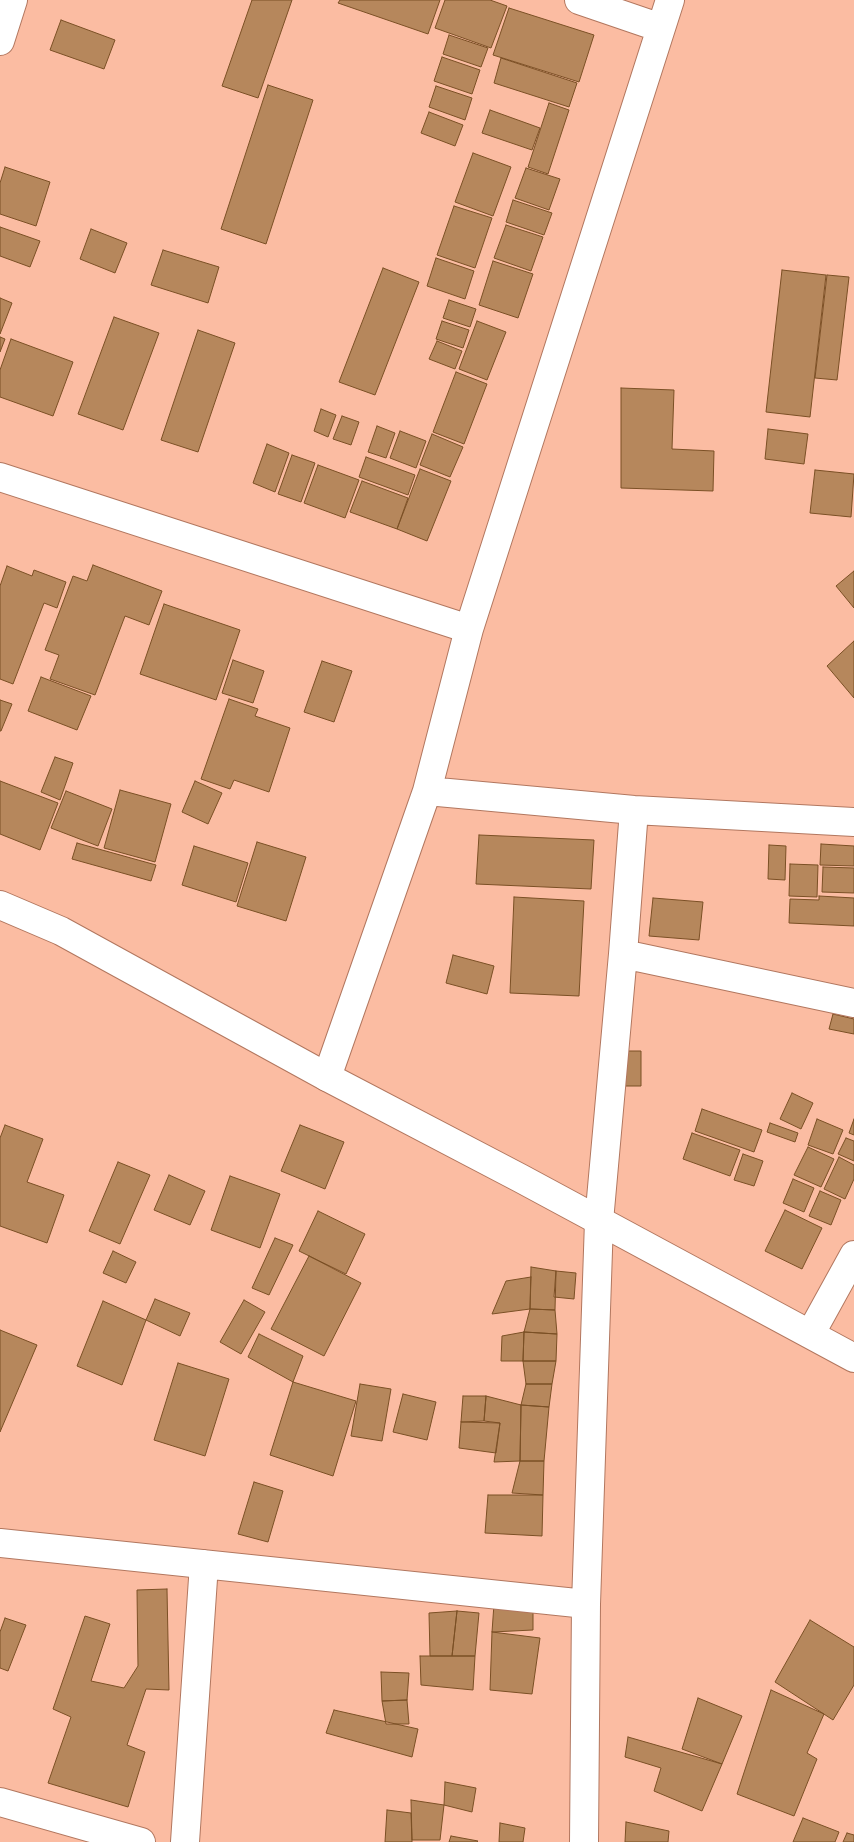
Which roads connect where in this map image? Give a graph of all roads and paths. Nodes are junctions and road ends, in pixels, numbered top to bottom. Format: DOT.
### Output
graph roads {
  1 [pos="13,0"];
  2 [pos="579,0"];
  3 [pos="670,0"];
  4 [pos="661,28"];
  5 [pos="0,41"];
  6 [pos="0,477"];
  7 [pos="469,629"];
  8 [pos="427,791"];
  9 [pos="634,810"];
  10 [pos="854,822"];
  11 [pos="0,905"];
  12 [pos="623,954"];
  13 [pos="854,1003"];
  14 [pos="327,1077"];
  15 [pos="599,1221"];
  16 [pos="854,1255"];
  17 [pos="811,1334"];
  18 [pos="854,1358"];
  19 [pos="0,1543"];
  20 [pos="204,1564"];
  21 [pos="586,1604"];
  22 [pos="0,1802"];
  23 [pos="141,1842"];
  24 [pos="185,1842"];
  25 [pos="584,1842"];
  1 -- 5 [label="street"];
  2 -- 4 [label="street"];
  3 -- 4 [label="street"];
  4 -- 7 [label="street"];
  6 -- 7 [label="street"];
  7 -- 8 [label="street"];
  8 -- 9 [label="street"];
  8 -- 14 [label="street"];
  9 -- 10 [label="street"];
  9 -- 12 [label="street"];
  11 -- 14 [label="street"];
  12 -- 13 [label="street"];
  12 -- 15 [label="street"];
  14 -- 15 [label="street"];
  15 -- 17 [label="street"];
  15 -- 21 [label="street"];
  16 -- 17 [label="street"];
  17 -- 18 [label="street"];
  19 -- 20 [label="street"];
  20 -- 21 [label="street"];
  20 -- 24 [label="street"];
  21 -- 25 [label="street"];
  22 -- 23 [label="street"];
}
